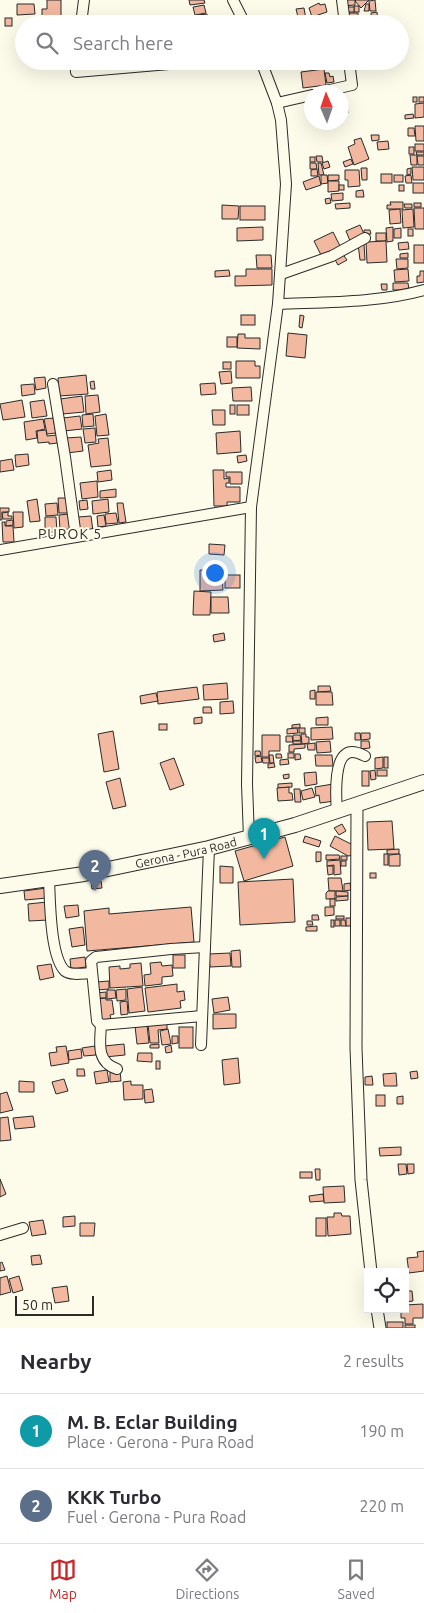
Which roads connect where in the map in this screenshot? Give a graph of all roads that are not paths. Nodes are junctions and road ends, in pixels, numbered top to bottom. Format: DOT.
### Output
graph roads {
  1 [pos="84,0"];
  2 [pos="233,0"];
  3 [pos="342,0"];
  4 [pos="82,15"];
  5 [pos="240,15"];
  6 [pos="344,15"];
  7 [pos="76,70"];
  8 [pos="99,70"];
  9 [pos="264,70"];
  10 [pos="350,70"];
  11 [pos="349,86"];
  12 [pos="304,97"];
  13 [pos="277,104"];
  14 [pos="366,238"];
  15 [pos="281,274"];
  16 [pos="424,290"];
  17 [pos="278,304"];
  18 [pos="52,384"];
  19 [pos="251,507"];
  20 [pos="76,537"];
  21 [pos="0,550"];
  22 [pos="364,756"];
  23 [pos="424,782"];
  24 [pos="357,805"];
  25 [pos="337,812"];
  26 [pos="249,838"];
  27 [pos="210,848"];
  28 [pos="49,880"];
  29 [pos="0,886"];
  30 [pos="205,947"];
  31 [pos="92,973"];
  32 [pos="202,1016"];
  33 [pos="101,1025"];
  34 [pos="201,1045"];
  35 [pos="117,1069"];
  36 [pos="23,1228"];
  37 [pos="0,1235"];
  38 [pos="372,1268"];
  39 [pos="378,1313"];
  40 [pos="380,1328"];
  1 -- 4 [label="street"];
  2 -- 5 [label="street"];
  3 -- 6 [label="street"];
  7 -- 8 [label="street"];
  9 -- 13 [label="street"];
  10 -- 11 [label="street"];
  12 -- 13 [label="street"];
  13 -- 15 [label="street"];
  14 -- 15 [label="street"];
  15 -- 17 [label="street"];
  16 -- 17 [label="street"];
  17 -- 19 [label="street"];
  18 -- 20 [label="street"];
  19 -- 20 [label="street"];
  19 -- 26 [label="street"];
  20 -- 21 [label="street"];
  22 -- 25 [label="street"];
  23 -- 24 [label="main road, Gerona - Pura Road"];
  24 -- 25 [label="main road, Gerona - Pura Road"];
  24 -- 38 [label="street"];
  25 -- 26 [label="main road, Gerona - Pura Road"];
  26 -- 27 [label="main road, Gerona - Pura Road"];
  27 -- 28 [label="main road, Gerona - Pura Road"];
  27 -- 30 [label="street"];
  28 -- 29 [label="main road, Gerona - Pura Road"];
  28 -- 31 [label="street"];
  30 -- 31 [label="street"];
  30 -- 32 [label="street"];
  31 -- 33 [label="street"];
  32 -- 33 [label="street"];
  32 -- 34 [label="street"];
  33 -- 35 [label="street"];
  36 -- 37 [label="street"];
  39 -- 40 [label="street"];
}
